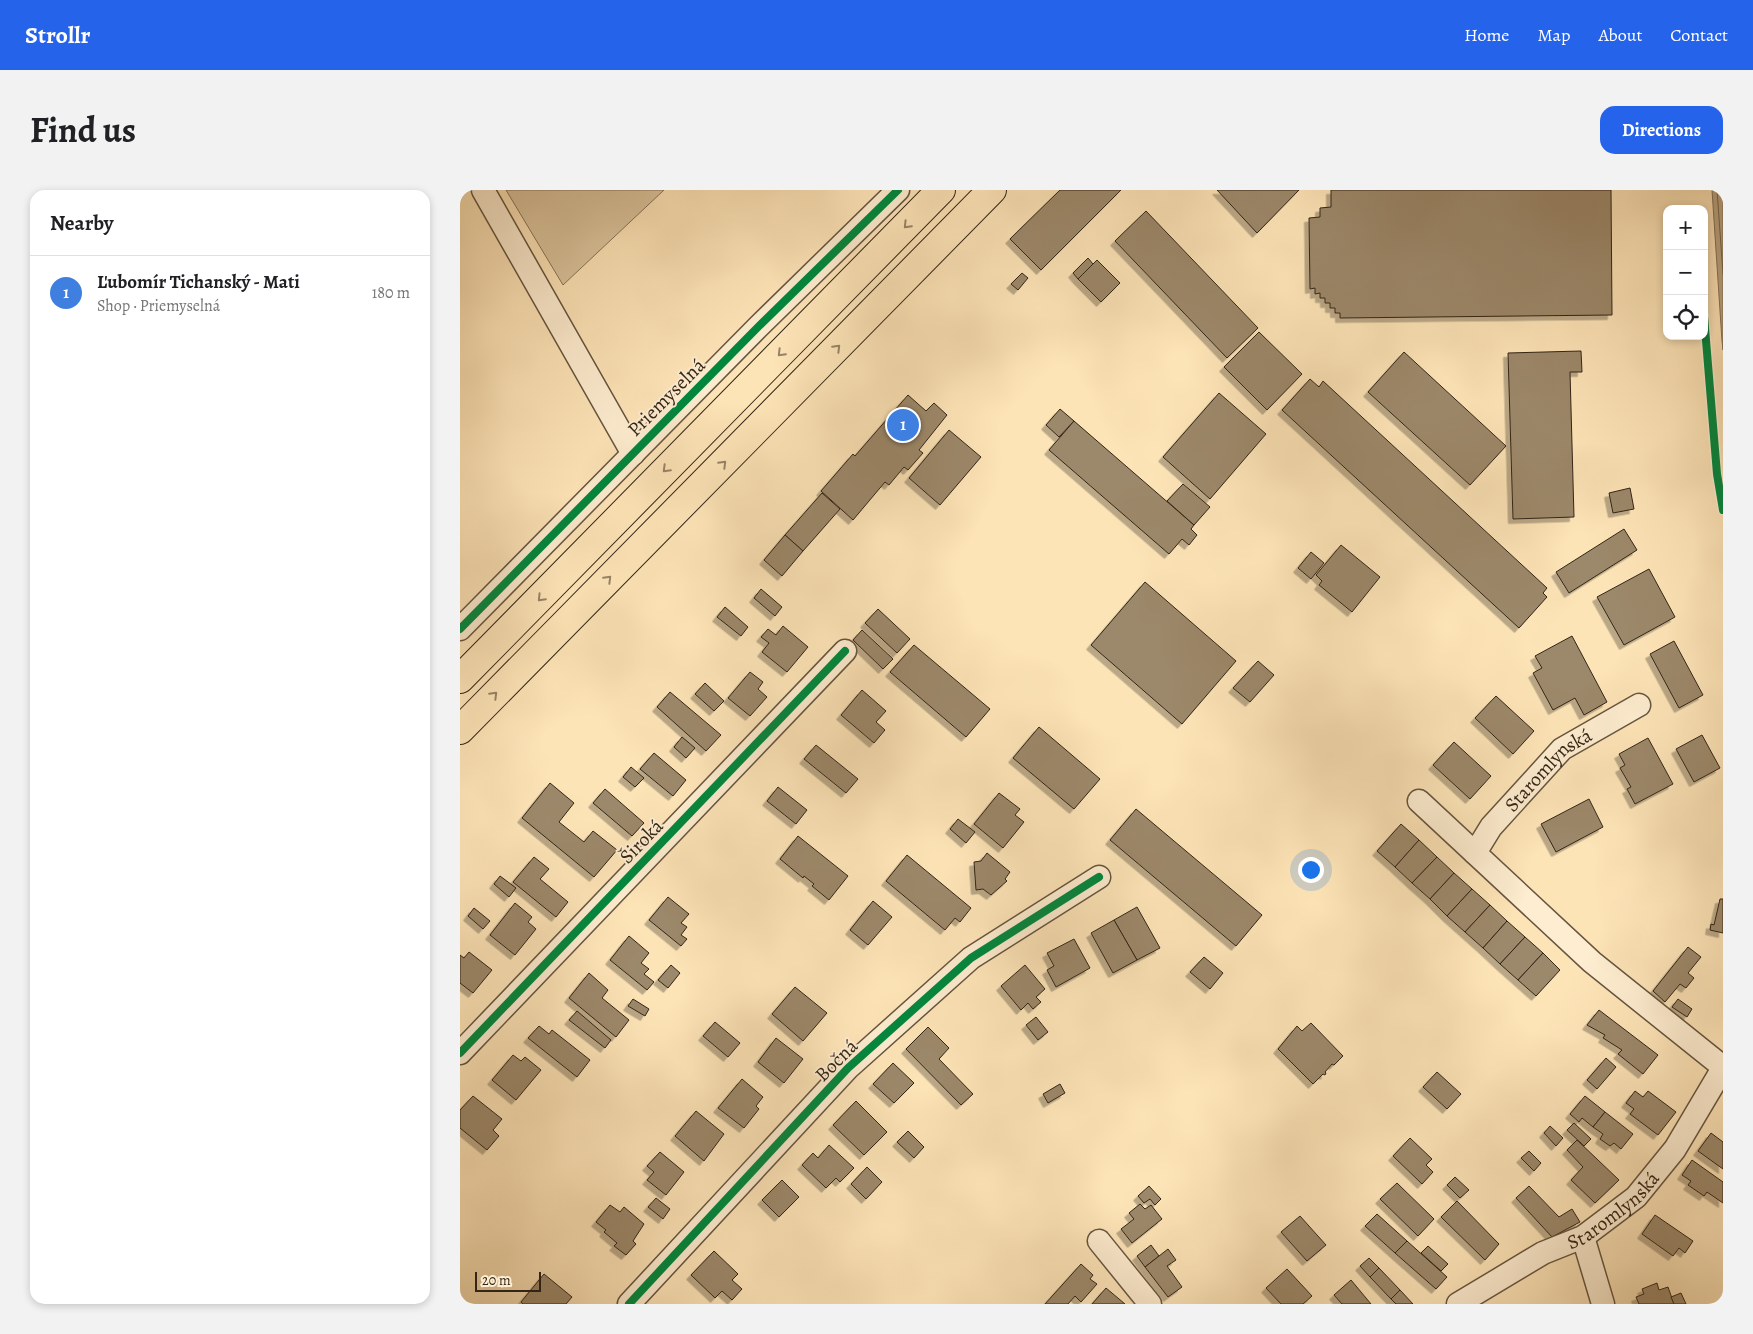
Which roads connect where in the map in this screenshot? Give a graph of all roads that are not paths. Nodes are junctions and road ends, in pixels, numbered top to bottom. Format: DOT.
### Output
graph roads {
  1 [pos="483,190"];
  2 [pos="898,190"];
  3 [pos="941,190"];
  4 [pos="992,190"];
  5 [pos="633,454"];
  6 [pos="460,629"];
  7 [pos="846,651"];
  8 [pos="460,679"];
  9 [pos="1639,705"];
  10 [pos="460,730"];
  11 [pos="1419,801"];
  12 [pos="1475,853"];
  13 [pos="1099,877"];
  14 [pos="460,1053"];
  15 [pos="1723,1067"];
  16 [pos="1583,1237"];
  17 [pos="1099,1241"];
  18 [pos="629,1304"];
  19 [pos="1150,1304"];
  20 [pos="1458,1304"];
  21 [pos="1604,1304"];
  1 -- 5 [label="street, Priemyselná"];
  2 -- 5 [label="street, Priemyselná"];
  3 -- 8 [label="highway, one-way"];
  10 -- 4 [label="highway, one-way"];
  5 -- 6 [label="street, Priemyselná"];
  7 -- 14 [label="street, Široká"];
  9 -- 12 [label="street, Staromlynská"];
  11 -- 12 [label="street, Staromlynská"];
  12 -- 15 [label="street, Staromlynská"];
  13 -- 18 [label="street, Bočná"];
  15 -- 16 [label="street, Staromlynská"];
  16 -- 20 [label="street, Staromlynská"];
  16 -- 21 [label="street"];
  17 -- 19 [label="street"];
}
